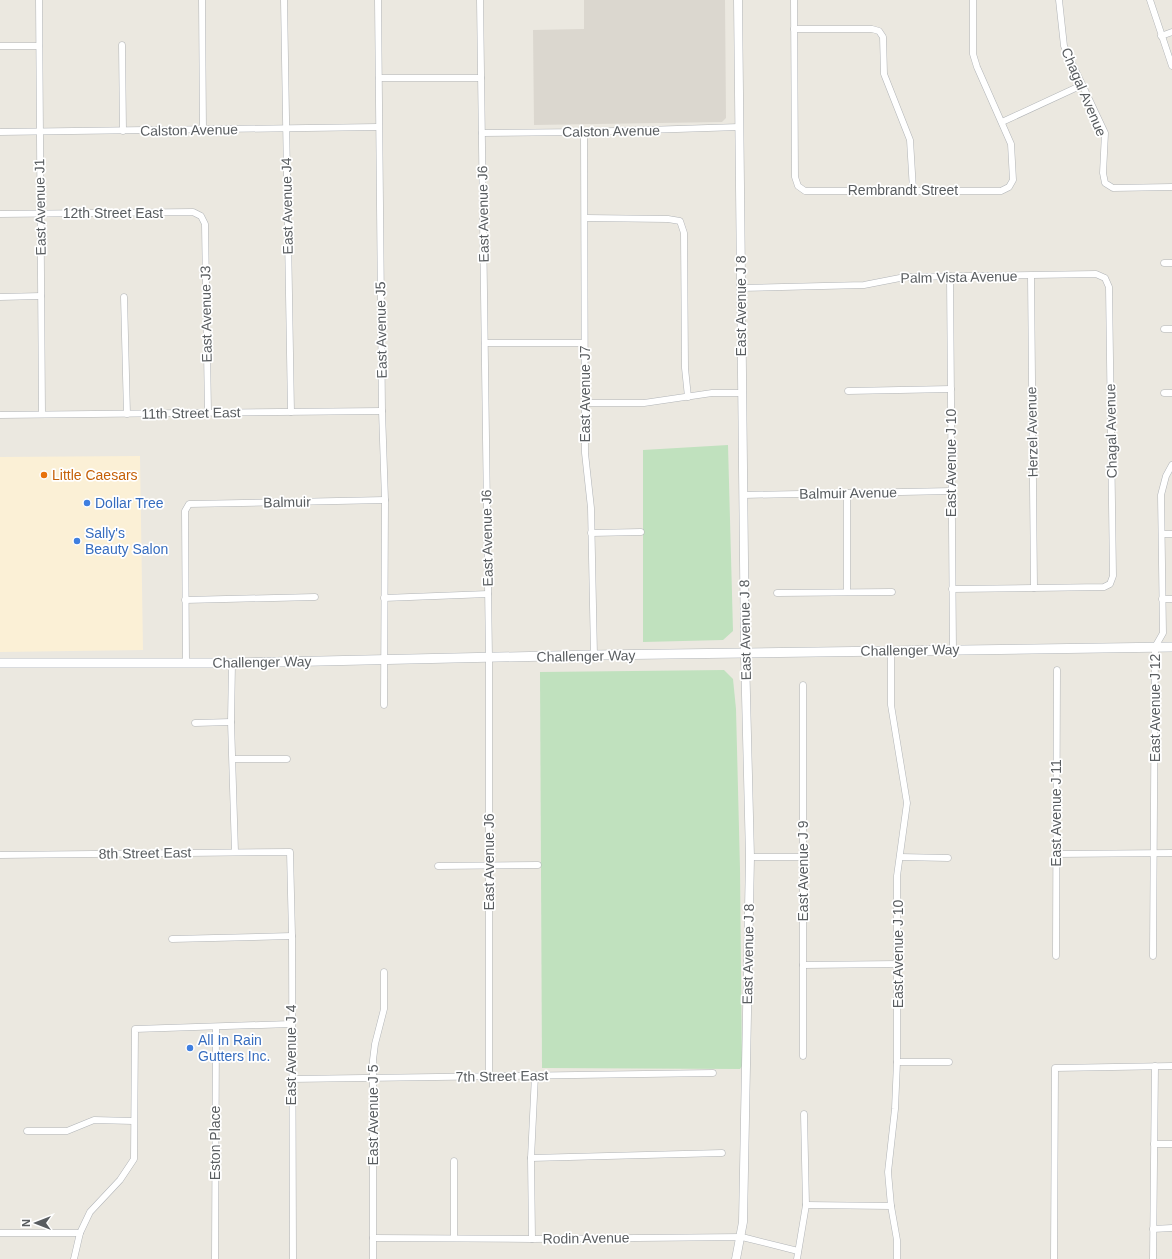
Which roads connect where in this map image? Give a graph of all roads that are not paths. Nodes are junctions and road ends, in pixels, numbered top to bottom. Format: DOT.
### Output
graph roads {
  1 [pos="39,0"];
  2 [pos="202,0"];
  3 [pos="284,0"];
  4 [pos="378,0"];
  5 [pos="480,0"];
  6 [pos="738,0"];
  7 [pos="794,0"];
  8 [pos="972,0"];
  9 [pos="1059,0"];
  10 [pos="1150,0"];
  11 [pos="794,29"];
  12 [pos="1172,32"];
  13 [pos="1161,36"];
  14 [pos="122,45"];
  15 [pos="0,46"];
  16 [pos="39,46"];
  17 [pos="1172,66"];
  18 [pos="379,78"];
  19 [pos="481,78"];
  20 [pos="1082,85"];
  21 [pos="1002,122"];
  22 [pos="378,127"];
  23 [pos="739,128"];
  24 [pos="286,129"];
  25 [pos="203,130"];
  26 [pos="123,131"];
  27 [pos="0,132"];
  28 [pos="40,132"];
  29 [pos="584,132"];
  30 [pos="482,133"];
  31 [pos="1172,187"];
  32 [pos="913,190"];
  33 [pos="40,213"];
  34 [pos="0,214"];
  35 [pos="201,216"];
  36 [pos="586,218"];
  37 [pos="1164,263"];
  38 [pos="1172,263"];
  39 [pos="950,276"];
  40 [pos="1031,276"];
  41 [pos="1105,278"];
  42 [pos="741,288"];
  43 [pos="41,296"];
  44 [pos="0,297"];
  45 [pos="124,297"];
  46 [pos="1172,328"];
  47 [pos="1164,329"];
  48 [pos="485,343"];
  49 [pos="584,343"];
  50 [pos="951,389"];
  51 [pos="848,391"];
  52 [pos="742,393"];
  53 [pos="1164,393"];
  54 [pos="1172,393"];
  55 [pos="688,397"];
  56 [pos="585,403"];
  57 [pos="382,411"];
  58 [pos="291,412"];
  59 [pos="208,413"];
  60 [pos="42,414"];
  61 [pos="127,414"];
  62 [pos="0,415"];
  63 [pos="1172,465"];
  64 [pos="952,491"];
  65 [pos="847,493"];
  66 [pos="743,495"];
  67 [pos="385,500"];
  68 [pos="641,532"];
  69 [pos="591,533"];
  70 [pos="1162,534"];
  71 [pos="1172,534"];
  72 [pos="1034,588"];
  73 [pos="952,589"];
  74 [pos="777,592"];
  75 [pos="847,592"];
  76 [pos="892,592"];
  77 [pos="488,594"];
  78 [pos="315,597"];
  79 [pos="384,598"];
  80 [pos="1162,599"];
  81 [pos="1172,599"];
  82 [pos="185,600"];
  83 [pos="1155,647"];
  84 [pos="1172,647"];
  85 [pos="953,650"];
  86 [pos="890,651"];
  87 [pos="745,654"];
  88 [pos="594,655"];
  89 [pos="489,658"];
  90 [pos="384,660"];
  91 [pos="186,662"];
  92 [pos="0,663"];
  93 [pos="232,663"];
  94 [pos="1057,670"];
  95 [pos="803,685"];
  96 [pos="384,705"];
  97 [pos="231,722"];
  98 [pos="195,723"];
  99 [pos="233,759"];
  100 [pos="287,759"];
  101 [pos="235,852"];
  102 [pos="290,852"];
  103 [pos="1154,853"];
  104 [pos="1172,853"];
  105 [pos="1056,854"];
  106 [pos="0,855"];
  107 [pos="750,857"];
  108 [pos="803,857"];
  109 [pos="900,857"];
  110 [pos="948,858"];
  111 [pos="538,865"];
  112 [pos="438,866"];
  113 [pos="489,866"];
  114 [pos="292,936"];
  115 [pos="172,939"];
  116 [pos="1056,956"];
  117 [pos="1153,956"];
  118 [pos="898,964"];
  119 [pos="802,965"];
  120 [pos="384,972"];
  121 [pos="291,1024"];
  122 [pos="216,1028"];
  123 [pos="802,1056"];
  124 [pos="897,1062"];
  125 [pos="949,1062"];
  126 [pos="1154,1066"];
  127 [pos="1172,1066"];
  128 [pos="713,1073"];
  129 [pos="535,1075"];
  130 [pos="489,1076"];
  131 [pos="373,1077"];
  132 [pos="291,1079"];
  133 [pos="804,1114"];
  134 [pos="133,1121"];
  135 [pos="27,1131"];
  136 [pos="1154,1144"];
  137 [pos="1172,1144"];
  138 [pos="722,1153"];
  139 [pos="531,1158"];
  140 [pos="454,1161"];
  141 [pos="806,1205"];
  142 [pos="891,1206"];
  143 [pos="1172,1228"];
  144 [pos="1153,1229"];
  145 [pos="80,1232"];
  146 [pos="0,1233"];
  147 [pos="742,1237"];
  148 [pos="373,1238"];
  149 [pos="454,1238"];
  150 [pos="532,1239"];
  151 [pos="798,1251"];
  152 [pos="74,1259"];
  153 [pos="215,1259"];
  154 [pos="293,1259"];
  155 [pos="373,1259"];
  156 [pos="736,1259"];
  157 [pos="797,1259"];
  158 [pos="897,1259"];
  159 [pos="1054,1259"];
  160 [pos="1153,1259"];
  1 -- 16 [label="street, East Avenue J1"];
  2 -- 25 [label="street"];
  3 -- 24 [label="street, East Avenue J4"];
  4 -- 18 [label="street, East Avenue J5"];
  5 -- 19 [label="street, East Avenue J6"];
  6 -- 23 [label="street, East Avenue J 8"];
  7 -- 11 [label="street"];
  8 -- 21 [label="street"];
  9 -- 20 [label="street, Chagal Avenue"];
  10 -- 13 [label="street"];
  11 -- 32 [label="street"];
  11 -- 32 [label="street, Rembrandt Street"];
  12 -- 13 [label="street"];
  13 -- 17 [label="street"];
  14 -- 26 [label="street"];
  15 -- 16 [label="street"];
  16 -- 28 [label="street, East Avenue J1"];
  18 -- 19 [label="street"];
  18 -- 22 [label="street, East Avenue J5"];
  19 -- 30 [label="street, East Avenue J6"];
  20 -- 21 [label="street"];
  20 -- 31 [label="street, Chagal Avenue"];
  21 -- 32 [label="street, Rembrandt Street"];
  22 -- 24 [label="street, Calston Avenue"];
  22 -- 57 [label="street, East Avenue J5"];
  23 -- 29 [label="street, Calston Avenue"];
  23 -- 42 [label="street, East Avenue J 8"];
  24 -- 25 [label="street, Calston Avenue"];
  24 -- 58 [label="street, East Avenue J4"];
  25 -- 26 [label="street, Calston Avenue"];
  26 -- 28 [label="street, Calston Avenue"];
  27 -- 28 [label="street, Calston Avenue"];
  28 -- 33 [label="street, East Avenue J1"];
  29 -- 30 [label="street, Calston Avenue"];
  29 -- 36 [label="street, East Avenue J7"];
  30 -- 48 [label="street, East Avenue J6"];
  33 -- 34 [label="street, 12th Street East"];
  33 -- 35 [label="street, 12th Street East"];
  33 -- 43 [label="street, East Avenue J1"];
  35 -- 59 [label="street, East Avenue J3"];
  36 -- 49 [label="street, East Avenue J7"];
  36 -- 55 [label="street"];
  37 -- 38 [label="street"];
  39 -- 40 [label="street, Palm Vista Avenue"];
  39 -- 42 [label="street, Palm Vista Avenue"];
  39 -- 50 [label="street, East Avenue J 10"];
  40 -- 41 [label="street, Palm Vista Avenue"];
  40 -- 72 [label="street, Herzel Avenue"];
  41 -- 72 [label="street, Chagal Avenue"];
  42 -- 52 [label="street, East Avenue J 8"];
  43 -- 44 [label="street"];
  43 -- 60 [label="street, East Avenue J1"];
  45 -- 61 [label="street"];
  46 -- 47 [label="street"];
  48 -- 49 [label="street"];
  48 -- 77 [label="street, East Avenue J6"];
  49 -- 56 [label="street, East Avenue J7"];
  50 -- 51 [label="street"];
  50 -- 64 [label="street, East Avenue J 10"];
  52 -- 55 [label="street"];
  52 -- 66 [label="street, East Avenue J 8"];
  53 -- 54 [label="street"];
  55 -- 56 [label="street"];
  56 -- 69 [label="street, East Avenue J7"];
  57 -- 58 [label="street, 11th Street East"];
  57 -- 67 [label="street, East Avenue J5"];
  58 -- 59 [label="street, 11th Street East"];
  59 -- 61 [label="street, 11th Street East"];
  60 -- 61 [label="street, 11th Street East"];
  60 -- 62 [label="street, 11th Street East"];
  63 -- 70 [label="street, East Avenue J 12"];
  64 -- 65 [label="street, Balmuir Avenue"];
  64 -- 73 [label="street, East Avenue J 10"];
  65 -- 66 [label="street, Balmuir Avenue"];
  65 -- 75 [label="street"];
  66 -- 87 [label="street, East Avenue J 8"];
  67 -- 79 [label="street, East Avenue J5"];
  67 -- 82 [label="street, Balmuir"];
  68 -- 69 [label="street"];
  69 -- 88 [label="street, East Avenue J7"];
  70 -- 71 [label="street"];
  70 -- 80 [label="street, East Avenue J 12"];
  72 -- 73 [label="street"];
  73 -- 85 [label="street, East Avenue J 10"];
  74 -- 75 [label="street"];
  75 -- 76 [label="street"];
  77 -- 79 [label="street"];
  77 -- 89 [label="street, East Avenue J6"];
  78 -- 82 [label="street"];
  79 -- 90 [label="street, East Avenue J5"];
  80 -- 81 [label="street"];
  80 -- 83 [label="street, East Avenue J 12"];
  82 -- 91 [label="street"];
  83 -- 84 [label="main road, Challenger Way"];
  83 -- 85 [label="main road, Challenger Way"];
  83 -- 103 [label="street, East Avenue J 12"];
  85 -- 86 [label="main road, Challenger Way"];
  86 -- 87 [label="main road, Challenger Way"];
  86 -- 109 [label="street, East Avenue J 10"];
  87 -- 88 [label="main road, Challenger Way"];
  87 -- 107 [label="street, East Avenue J 8"];
  88 -- 89 [label="main road, Challenger Way"];
  89 -- 90 [label="main road, Challenger Way"];
  89 -- 113 [label="street, East Avenue J6"];
  90 -- 93 [label="main road, Challenger Way"];
  90 -- 96 [label="street"];
  91 -- 92 [label="main road, Challenger Way"];
  91 -- 93 [label="main road, Challenger Way"];
  93 -- 97 [label="street"];
  94 -- 105 [label="street, East Avenue J 11"];
  95 -- 108 [label="street, East Avenue J 9"];
  97 -- 98 [label="street"];
  97 -- 99 [label="street"];
  99 -- 100 [label="street"];
  99 -- 101 [label="street"];
  101 -- 102 [label="street, 8th Street East"];
  101 -- 106 [label="street, 8th Street East"];
  102 -- 114 [label="street, East Avenue J 4"];
  103 -- 104 [label="street"];
  103 -- 105 [label="street"];
  103 -- 117 [label="street, East Avenue J 12"];
  105 -- 116 [label="street, East Avenue J 11"];
  107 -- 108 [label="street"];
  107 -- 147 [label="street, East Avenue J 8"];
  108 -- 119 [label="street, East Avenue J 9"];
  109 -- 110 [label="street"];
  109 -- 118 [label="street, East Avenue J 10"];
  111 -- 113 [label="street"];
  112 -- 113 [label="street"];
  113 -- 130 [label="street, East Avenue J6"];
  114 -- 115 [label="street"];
  114 -- 121 [label="street, East Avenue J 4"];
  118 -- 119 [label="street"];
  118 -- 124 [label="street, East Avenue J 10"];
  119 -- 123 [label="street, East Avenue J 9"];
  120 -- 131 [label="street, East Avenue J 5"];
  121 -- 122 [label="street"];
  121 -- 132 [label="street, East Avenue J 4"];
  122 -- 134 [label="street"];
  122 -- 153 [label="street, Eston Place"];
  124 -- 125 [label="street"];
  124 -- 142 [label="street, East Avenue J 10"];
  126 -- 127 [label="street"];
  126 -- 136 [label="street"];
  126 -- 159 [label="street"];
  128 -- 129 [label="street, 7th Street East"];
  129 -- 130 [label="street, 7th Street East"];
  129 -- 139 [label="street"];
  130 -- 131 [label="street, 7th Street East"];
  131 -- 132 [label="street, 7th Street East"];
  131 -- 148 [label="street, East Avenue J 5"];
  132 -- 154 [label="street, East Avenue J 4"];
  133 -- 141 [label="street"];
  134 -- 135 [label="street"];
  134 -- 145 [label="street"];
  136 -- 137 [label="street"];
  136 -- 144 [label="street"];
  138 -- 139 [label="street"];
  139 -- 150 [label="street"];
  140 -- 149 [label="street"];
  141 -- 142 [label="street"];
  141 -- 151 [label="street"];
  142 -- 158 [label="street, East Avenue J 10"];
  143 -- 144 [label="street"];
  144 -- 160 [label="street"];
  145 -- 146 [label="street"];
  145 -- 152 [label="street"];
  147 -- 150 [label="street, Rodin Avenue"];
  147 -- 151 [label="street, Rodin Avenue"];
  147 -- 156 [label="street, East Avenue J 8"];
  148 -- 149 [label="street, Rodin Avenue"];
  148 -- 155 [label="street, East Avenue J 5"];
  149 -- 150 [label="street, Rodin Avenue"];
  151 -- 157 [label="street"];
}
